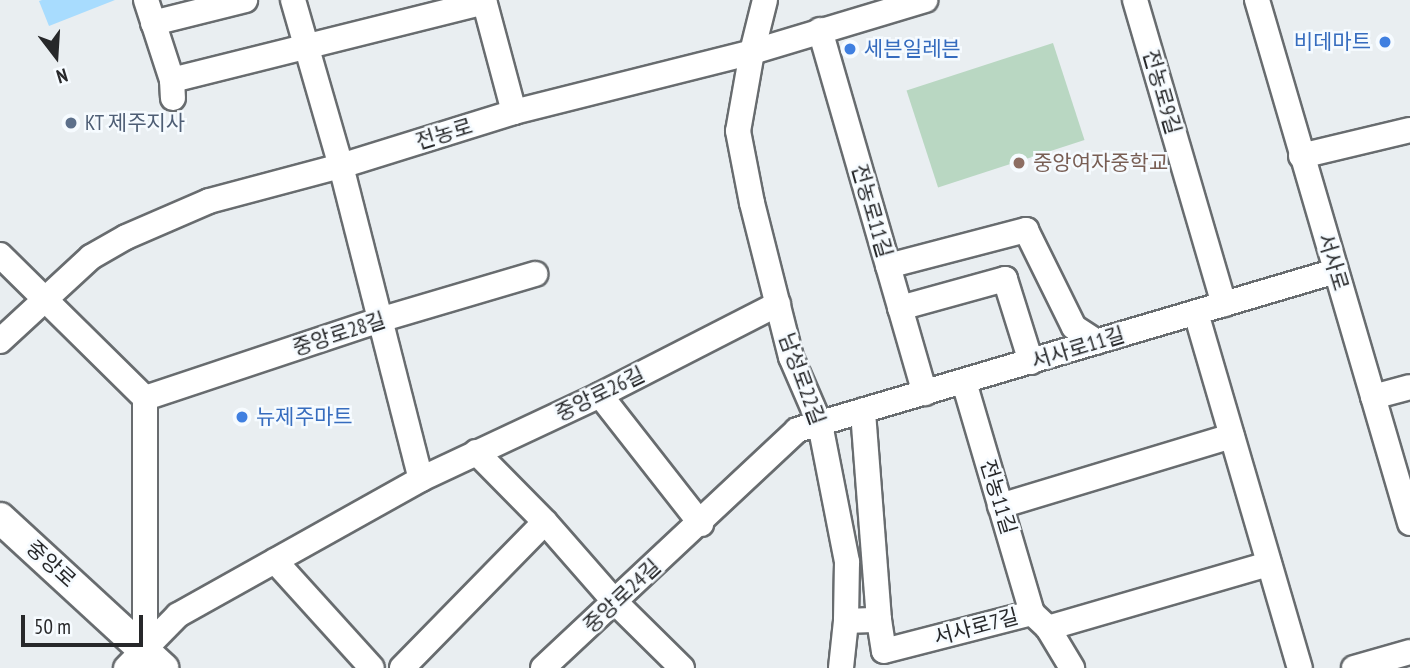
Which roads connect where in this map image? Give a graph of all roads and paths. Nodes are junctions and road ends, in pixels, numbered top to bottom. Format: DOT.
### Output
graph roads {
  1 [pos="245,0"];
  2 [pos="293,0"];
  3 [pos="765,0"];
  4 [pos="925,0"];
  5 [pos="1135,0"];
  6 [pos="1257,0"];
  7 [pos="484,1"];
  8 [pos="149,12"];
  9 [pos="820,30"];
  10 [pos="306,47"];
  11 [pos="752,52"];
  12 [pos="514,112"];
  13 [pos="1410,130"];
  14 [pos="1301,156"];
  15 [pos="341,166"];
  16 [pos="0,255"];
  17 [pos="888,266"];
  18 [pos="1336,271"];
  19 [pos="535,274"];
  20 [pos="45,299"];
  21 [pos="778,304"];
  22 [pos="1224,304"];
  23 [pos="900,308"];
  24 [pos="1196,313"];
  25 [pos="379,320"];
  26 [pos="0,341"];
  27 [pos="1097,342"];
  28 [pos="1031,362"];
  29 [pos="964,382"];
  30 [pos="1410,387"];
  31 [pos="925,393"];
  32 [pos="600,395"];
  33 [pos="1373,397"];
  34 [pos="145,398"];
  35 [pos="863,411"];
  36 [pos="820,424"];
  37 [pos="1232,436"];
  38 [pos="476,452"];
  39 [pos="421,479"];
  40 [pos="1000,506"];
  41 [pos="0,518"];
  42 [pos="545,522"];
  43 [pos="1410,523"];
  44 [pos="701,524"];
  45 [pos="275,561"];
  46 [pos="1269,564"];
  47 [pos="615,602"];
  48 [pos="1040,620"];
  49 [pos="846,621"];
  50 [pos="879,621"];
  51 [pos="1410,652"];
  52 [pos="145,662"];
  53 [pos="372,668"];
  54 [pos="402,668"];
  55 [pos="543,668"];
  56 [pos="682,668"];
  57 [pos="842,668"];
  58 [pos="1072,668"];
  59 [pos="1300,668"];
  60 [pos="1354,668"];
  1 -- 8 [label="street"];
  2 -- 10 [label="street"];
  3 -- 11 [label="street, 남성로22길"];
  4 -- 9 [label="street, 전농로"];
  5 -- 22 [label="street, 전농로9길"];
  6 -- 14 [label="street, 서사로"];
  7 -- 10 [label="street"];
  7 -- 12 [label="street"];
  8 -- 10 [label="street"];
  9 -- 11 [label="street, 전농로"];
  9 -- 17 [label="street, 전농로11길"];
  10 -- 15 [label="street"];
  11 -- 12 [label="street, 전농로"];
  11 -- 21 [label="street, 남성로22길"];
  12 -- 15 [label="street, 전농로"];
  13 -- 14 [label="street"];
  14 -- 18 [label="street, 서사로"];
  15 -- 20 [label="street, 전농로"];
  15 -- 25 [label="street"];
  16 -- 20 [label="street"];
  17 -- 23 [label="street, 전농로11길"];
  17 -- 27 [label="street"];
  18 -- 22 [label="street, 서사로11길"];
  18 -- 33 [label="street, 서사로"];
  19 -- 25 [label="street, 중앙로28길"];
  20 -- 26 [label="street, 전농로"];
  20 -- 34 [label="street"];
  21 -- 32 [label="street, 중앙로26길"];
  21 -- 36 [label="street, 남성로22길"];
  22 -- 24 [label="street, 서사로11길"];
  23 -- 28 [label="street"];
  23 -- 31 [label="street, 전농로11길"];
  24 -- 27 [label="street, 서사로11길"];
  24 -- 37 [label="street"];
  25 -- 34 [label="street, 중앙로28길"];
  25 -- 39 [label="street"];
  27 -- 28 [label="street, 서사로11길"];
  28 -- 29 [label="street, 서사로11길"];
  29 -- 31 [label="street, 서사로11길"];
  29 -- 40 [label="street, 전농11길"];
  30 -- 33 [label="street"];
  31 -- 35 [label="street, 서사로11길"];
  32 -- 38 [label="street, 중앙로26길"];
  32 -- 44 [label="street"];
  33 -- 43 [label="street, 서사로"];
  34 -- 52 [label="street"];
  35 -- 36 [label="street, 서사로11길"];
  35 -- 50 [label="street, 서사로7길"];
  36 -- 44 [label="street, 중앙로24길"];
  36 -- 49 [label="street, 남성로22길"];
  37 -- 40 [label="street"];
  37 -- 46 [label="street"];
  38 -- 39 [label="street, 중앙로26길"];
  38 -- 42 [label="street"];
  39 -- 45 [label="street, 중앙로26길"];
  40 -- 48 [label="street, 전농11길"];
  41 -- 52 [label="main road, 중앙로"];
  42 -- 47 [label="street"];
  42 -- 54 [label="street"];
  44 -- 47 [label="street, 중앙로24길"];
  45 -- 52 [label="street, 중앙로26길"];
  45 -- 53 [label="street"];
  46 -- 48 [label="street"];
  46 -- 59 [label="street"];
  47 -- 55 [label="street, 중앙로24길"];
  47 -- 56 [label="street"];
  48 -- 50 [label="street, 서사로7길"];
  48 -- 58 [label="street, 서사로7길"];
  49 -- 50 [label="street"];
  49 -- 57 [label="street, 남성로22길"];
  51 -- 60 [label="street"];
}
